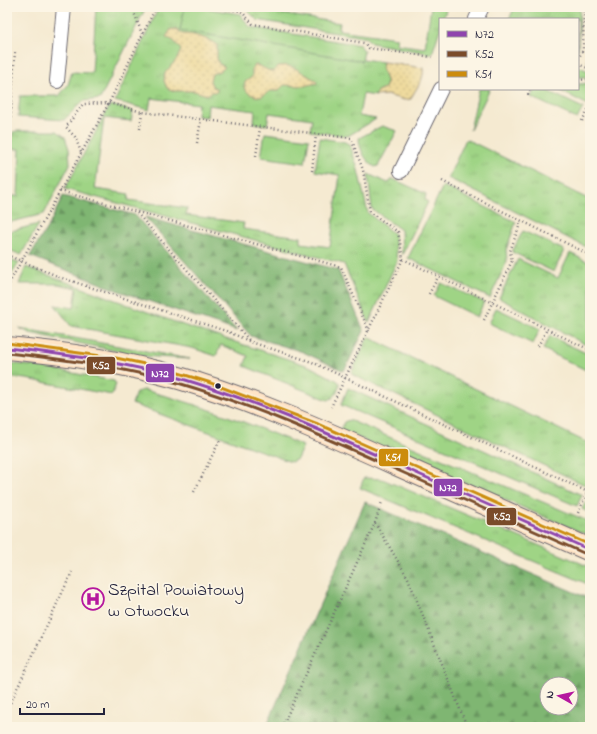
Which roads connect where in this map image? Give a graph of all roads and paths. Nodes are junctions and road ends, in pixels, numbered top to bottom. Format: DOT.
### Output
graph roads {
  1 [pos="64,7"];
  2 [pos="132,7"];
  3 [pos="156,7"];
  4 [pos="214,7"];
  5 [pos="482,7"];
  6 [pos="584,7"];
  7 [pos="476,18"];
  8 [pos="142,34"];
  9 [pos="15,51"];
  10 [pos="579,57"];
  11 [pos="432,58"];
  12 [pos="579,64"];
  13 [pos="590,70"];
  14 [pos="590,79"];
  15 [pos="579,80"];
  16 [pos="57,81"];
  17 [pos="442,90"];
  18 [pos="530,90"];
  19 [pos="528,95"];
  20 [pos="109,103"];
  21 [pos="589,108"];
  22 [pos="142,112"];
  23 [pos="201,120"];
  24 [pos="582,121"];
  25 [pos="10,125"];
  26 [pos="260,128"];
  27 [pos="140,129"];
  28 [pos="316,135"];
  29 [pos="197,143"];
  30 [pos="80,152"];
  31 [pos="256,156"];
  32 [pos="312,171"];
  33 [pos="401,171"];
  34 [pos="442,180"];
  35 [pos="60,191"];
  36 [pos="136,212"];
  37 [pos="521,221"];
  38 [pos="7,255"];
  39 [pos="590,255"];
  40 [pos="403,259"];
  41 [pos="22,262"];
  42 [pos="438,276"];
  43 [pos="7,287"];
  44 [pos="429,294"];
  45 [pos="492,303"];
  46 [pos="484,320"];
  47 [pos="547,329"];
  48 [pos="369,331"];
  49 [pos="251,342"];
  50 [pos="538,346"];
  51 [pos="7,348"];
  52 [pos="590,350"];
  53 [pos="346,378"];
  54 [pos="331,408"];
  55 [pos="220,440"];
  56 [pos="590,486"];
  57 [pos="194,492"];
  58 [pos="589,492"];
  59 [pos="382,502"];
  60 [pos="578,513"];
  61 [pos="375,523"];
  62 [pos="590,550"];
  63 [pos="72,572"];
  64 [pos="7,710"];
  65 [pos="282,727"];
  66 [pos="467,727"];
  1 -- 16 [label="lane"];
  2 -- 8 [label="path"];
  3 -- 8 [label="path"];
  4 -- 11 [label="path"];
  5 -- 7 [label="lane"];
  6 -- 10 [label="path"];
  8 -- 20 [label="path"];
  9 -- 25 [label="path"];
  12 -- 13 [label="path"];
  14 -- 15 [label="path"];
  17 -- 33 [label="lane"];
  18 -- 19 [label="path"];
  20 -- 22 [label="path"];
  20 -- 30 [label="path"];
  20 -- 30 [label="path"];
  21 -- 24 [label="path"];
  22 -- 23 [label="path"];
  22 -- 27 [label="path"];
  23 -- 26 [label="path"];
  23 -- 29 [label="path"];
  26 -- 28 [label="path"];
  26 -- 31 [label="path"];
  28 -- 32 [label="path"];
  28 -- 40 [label="path"];
  30 -- 35 [label="path"];
  34 -- 37 [label="path"];
  35 -- 36 [label="path"];
  35 -- 41 [label="path"];
  36 -- 48 [label="path"];
  36 -- 49 [label="path"];
  37 -- 39 [label="path"];
  37 -- 45 [label="path"];
  38 -- 41 [label="path"];
  40 -- 42 [label="path"];
  40 -- 48 [label="path"];
  41 -- 43 [label="path"];
  41 -- 49 [label="path"];
  42 -- 44 [label="path"];
  42 -- 45 [label="path"];
  45 -- 46 [label="path"];
  45 -- 47 [label="path"];
  47 -- 50 [label="path"];
  47 -- 52 [label="path"];
  48 -- 53 [label="path"];
  49 -- 53 [label="path"];
  51 -- 62 [label="main road"];
  53 -- 54 [label="path"];
  53 -- 58 [label="path"];
  55 -- 57 [label="path"];
  56 -- 58 [label="path"];
  58 -- 60 [label="path"];
  59 -- 61 [label="path"];
  61 -- 65 [label="path"];
  61 -- 66 [label="path"];
  63 -- 64 [label="path"];
}
